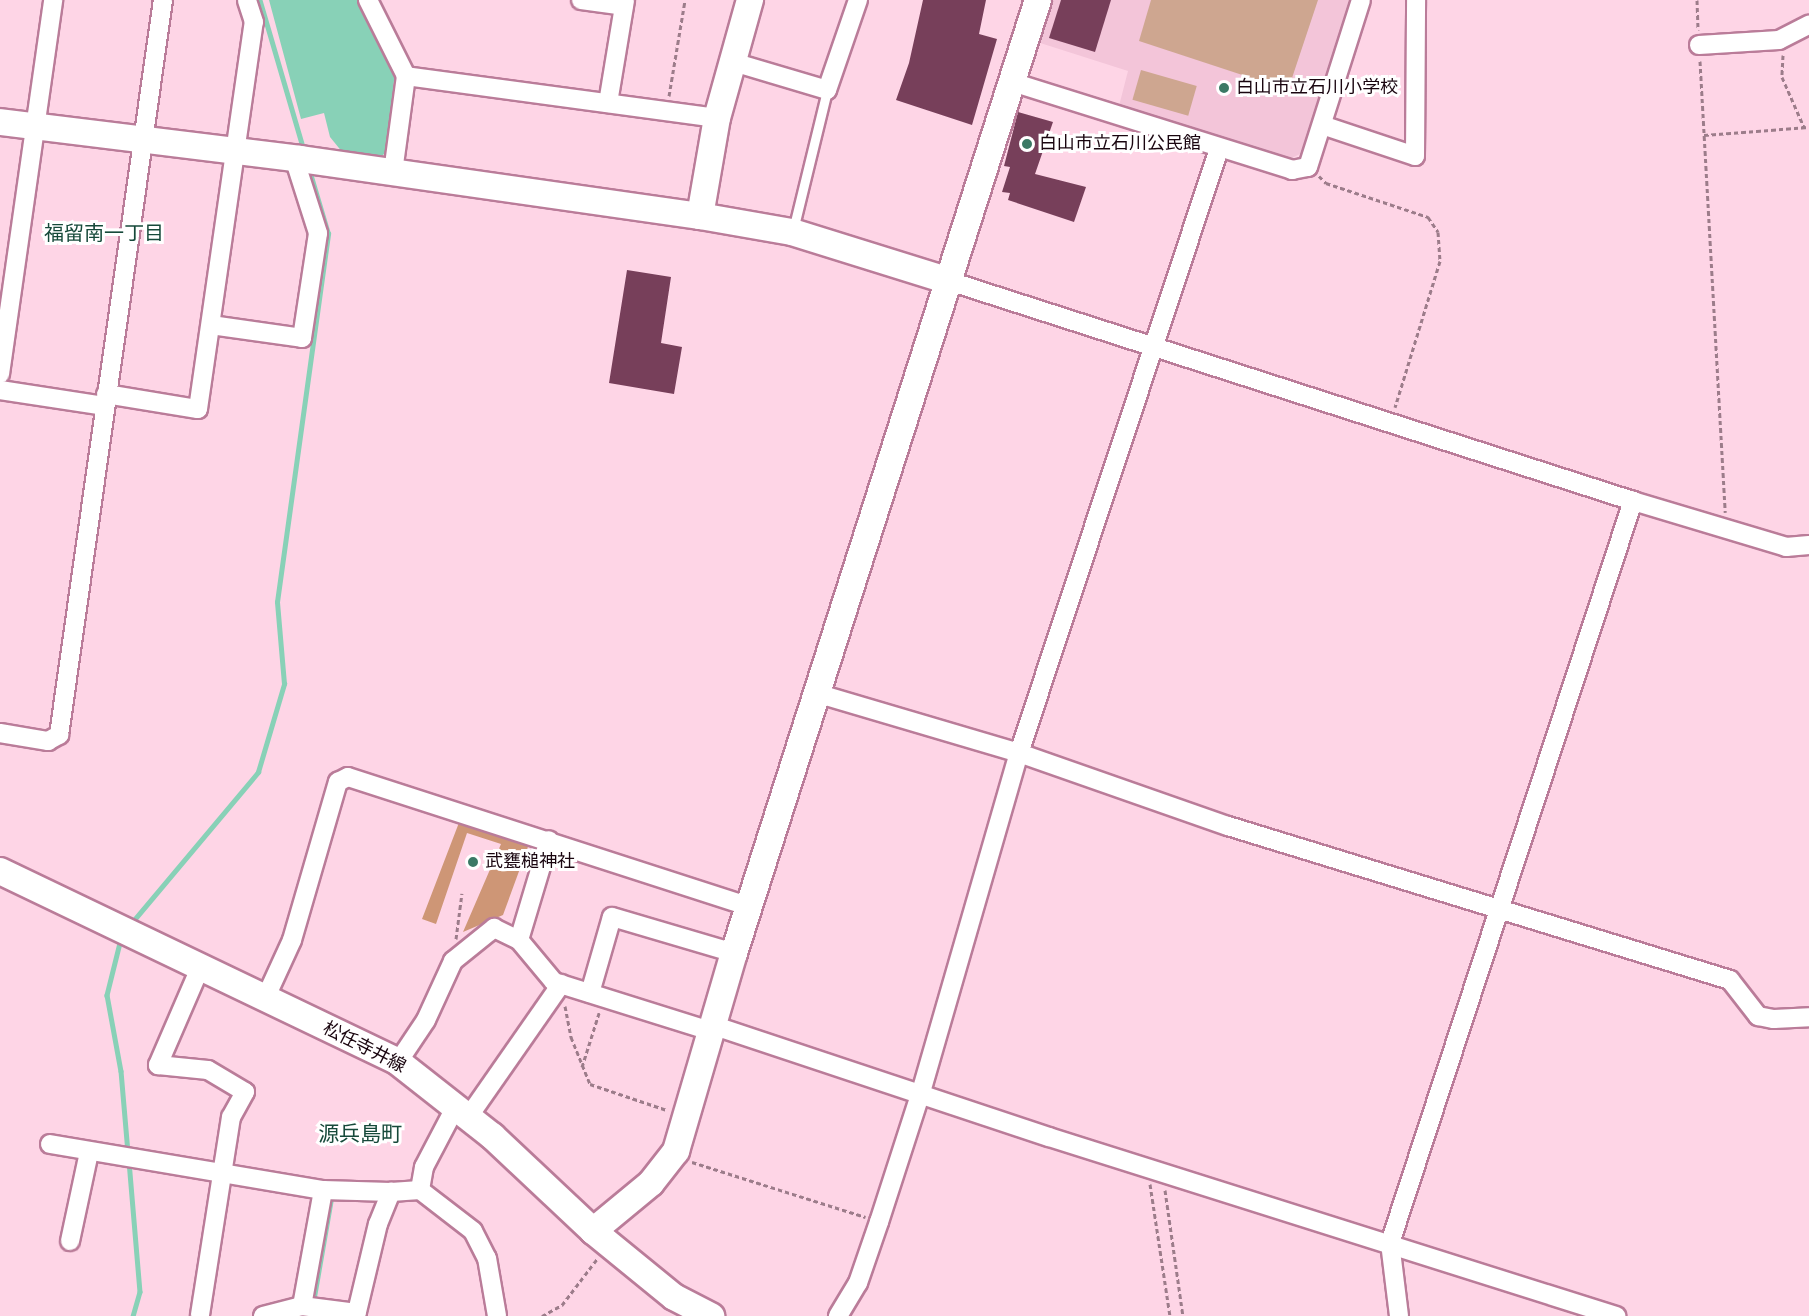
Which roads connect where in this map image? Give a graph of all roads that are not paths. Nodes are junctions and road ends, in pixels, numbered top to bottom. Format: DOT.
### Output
graph roads {
  1 [pos="53,0"];
  2 [pos="164,0"];
  3 [pos="247,0"];
  4 [pos="368,0"];
  5 [pos="581,0"];
  6 [pos="750,0"];
  7 [pos="858,0"];
  8 [pos="1038,0"];
  9 [pos="1361,0"];
  10 [pos="1416,0"];
  11 [pos="624,3"];
  12 [pos="1809,25"];
  13 [pos="1699,45"];
  14 [pos="733,62"];
  15 [pos="406,76"];
  16 [pos="1012,82"];
  17 [pos="827,90"];
  18 [pos="608,103"];
  19 [pos="717,118"];
  20 [pos="0,122"];
  21 [pos="1322,125"];
  22 [pos="34,126"];
  23 [pos="141,141"];
  24 [pos="1219,149"];
  25 [pos="235,152"];
  26 [pos="302,159"];
  27 [pos="393,172"];
  28 [pos="700,216"];
  29 [pos="792,232"];
  30 [pos="949,280"];
  31 [pos="211,325"];
  32 [pos="1154,347"];
  33 [pos="0,374"];
  34 [pos="0,390"];
  35 [pos="105,400"];
  36 [pos="1633,501"];
  37 [pos="1809,545"];
  38 [pos="819,694"];
  39 [pos="0,733"];
  40 [pos="1019,753"];
  41 [pos="549,840"];
  42 [pos="0,871"];
  43 [pos="750,907"];
  44 [pos="1500,907"];
  45 [pos="519,940"];
  46 [pos="734,953"];
  47 [pos="200,968"];
  48 [pos="561,984"];
  49 [pos="597,995"];
  50 [pos="265,999"];
  51 [pos="1809,1017"];
  52 [pos="711,1028"];
  53 [pos="398,1062"];
  54 [pos="921,1092"];
  55 [pos="463,1111"];
  56 [pos="50,1144"];
  57 [pos="89,1152"];
  58 [pos="221,1173"];
  59 [pos="323,1190"];
  60 [pos="420,1190"];
  61 [pos="391,1192"];
  62 [pos="601,1237"];
  63 [pos="70,1241"];
  64 [pos="1390,1243"];
  65 [pos="302,1306"];
  66 [pos="356,1315"];
  67 [pos="200,1316"];
  68 [pos="263,1316"];
  69 [pos="497,1316"];
  70 [pos="711,1316"];
  71 [pos="838,1316"];
  72 [pos="1399,1316"];
  73 [pos="1616,1316"];
  1 -- 22 [label="street"];
  2 -- 23 [label="street"];
  3 -- 25 [label="street"];
  4 -- 15 [label="street"];
  5 -- 11 [label="street"];
  6 -- 14 [label="street"];
  7 -- 17 [label="street"];
  8 -- 16 [label="street"];
  9 -- 21 [label="street"];
  10 -- 21 [label="street"];
  11 -- 18 [label="street"];
  12 -- 13 [label="street"];
  14 -- 17 [label="street"];
  14 -- 19 [label="street"];
  15 -- 18 [label="street"];
  15 -- 27 [label="street"];
  16 -- 24 [label="street"];
  16 -- 30 [label="street"];
  17 -- 29 [label="lane"];
  18 -- 19 [label="street"];
  19 -- 28 [label="street"];
  20 -- 22 [label="street"];
  21 -- 24 [label="street"];
  22 -- 23 [label="street"];
  22 -- 33 [label="street"];
  23 -- 25 [label="street"];
  23 -- 35 [label="street"];
  24 -- 32 [label="street"];
  25 -- 26 [label="street"];
  25 -- 31 [label="street"];
  26 -- 27 [label="street"];
  26 -- 31 [label="street"];
  27 -- 28 [label="street"];
  28 -- 29 [label="street"];
  29 -- 30 [label="street"];
  30 -- 32 [label="street"];
  30 -- 38 [label="street"];
  31 -- 35 [label="street"];
  32 -- 36 [label="street"];
  32 -- 40 [label="street"];
  34 -- 35 [label="street"];
  35 -- 39 [label="street"];
  36 -- 37 [label="street"];
  36 -- 44 [label="street"];
  38 -- 40 [label="street"];
  38 -- 43 [label="street"];
  40 -- 44 [label="street"];
  40 -- 54 [label="street"];
  41 -- 43 [label="street"];
  41 -- 45 [label="street"];
  41 -- 50 [label="street"];
  42 -- 47 [label="street, 松任寺井線"];
  43 -- 46 [label="street"];
  44 -- 51 [label="street"];
  44 -- 64 [label="street"];
  45 -- 48 [label="street"];
  45 -- 53 [label="street"];
  46 -- 49 [label="street"];
  46 -- 52 [label="street"];
  47 -- 50 [label="street, 松任寺井線"];
  47 -- 58 [label="street"];
  48 -- 49 [label="street"];
  48 -- 55 [label="street"];
  49 -- 52 [label="street"];
  50 -- 53 [label="street, 松任寺井線"];
  52 -- 54 [label="street"];
  52 -- 62 [label="street"];
  53 -- 55 [label="street, 松任寺井線"];
  54 -- 64 [label="street"];
  54 -- 71 [label="street"];
  55 -- 60 [label="street"];
  55 -- 62 [label="street, 松任寺井線"];
  56 -- 57 [label="street"];
  57 -- 58 [label="street"];
  57 -- 63 [label="street"];
  58 -- 59 [label="street"];
  58 -- 67 [label="street"];
  59 -- 61 [label="street"];
  59 -- 65 [label="street"];
  60 -- 61 [label="street"];
  60 -- 69 [label="street"];
  61 -- 66 [label="street"];
  62 -- 70 [label="street, 松任寺井線"];
  64 -- 72 [label="street"];
  64 -- 73 [label="street"];
  65 -- 66 [label="street"];
  65 -- 68 [label="street"];
}
